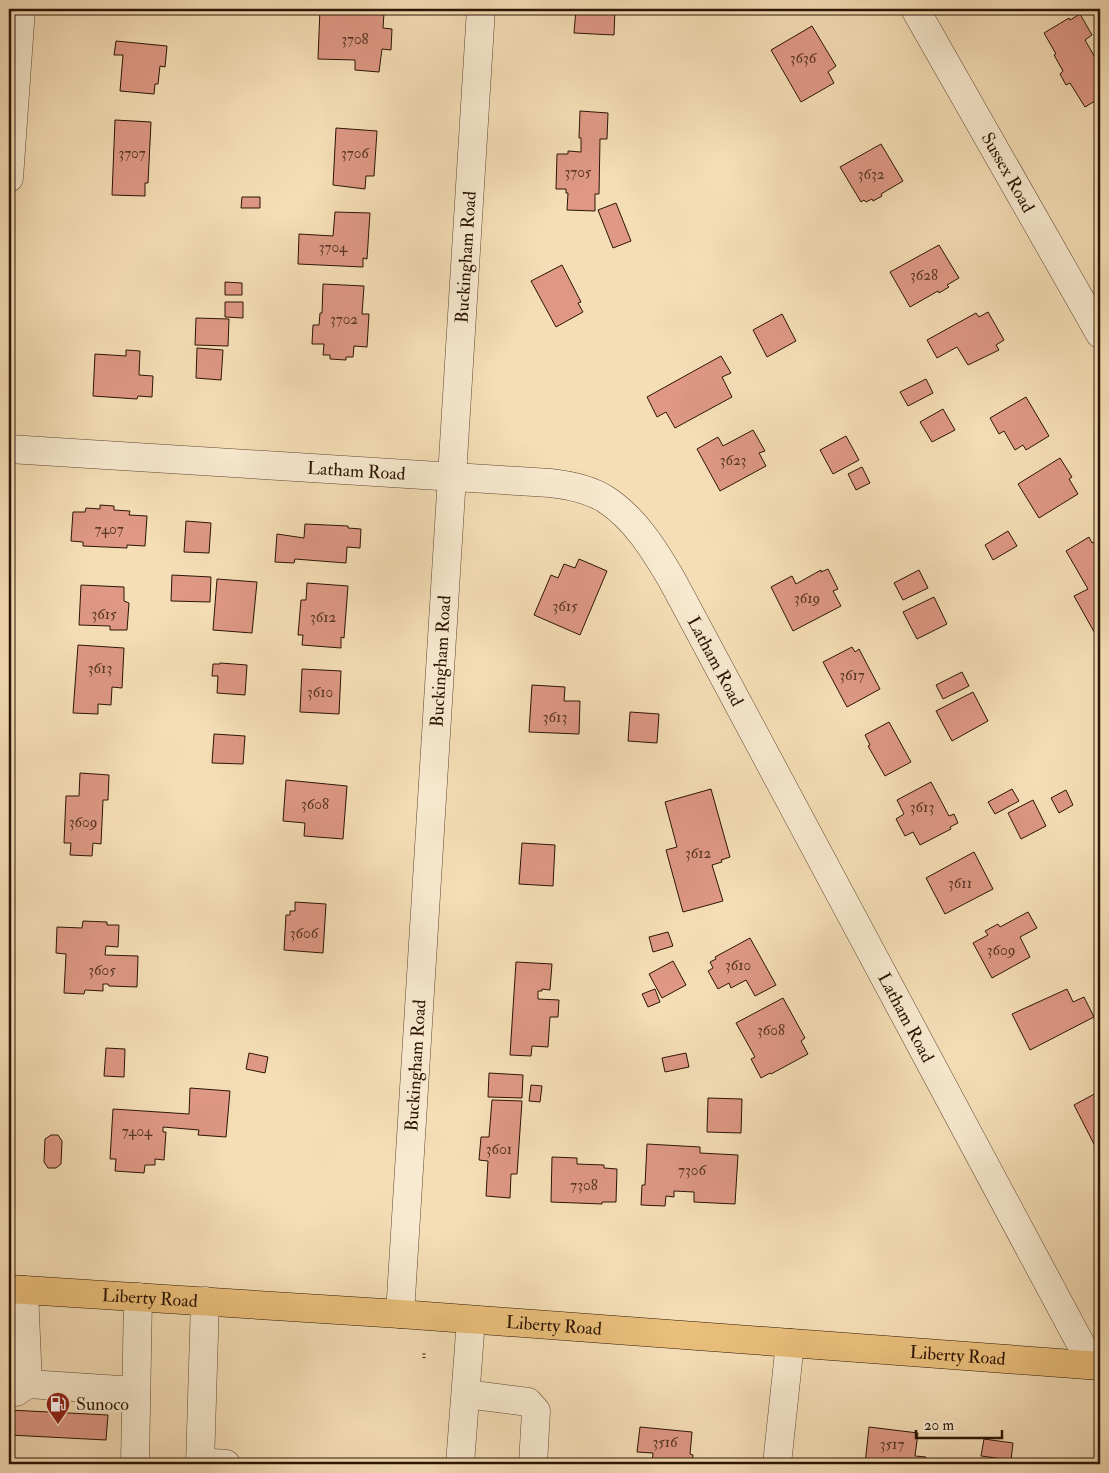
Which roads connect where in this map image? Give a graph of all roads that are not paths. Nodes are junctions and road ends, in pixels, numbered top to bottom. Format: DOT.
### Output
graph roads {
  1 [pos="21,9"];
  2 [pos="481,9"];
  3 [pos="915,9"];
  4 [pos="9,178"];
  5 [pos="1100,334"];
  6 [pos="9,449"];
  7 [pos="451,476"];
  8 [pos="16,1290"];
  9 [pos="138,1297"];
  10 [pos="205,1301"];
  11 [pos="400,1314"];
  12 [pos="471,1320"];
  13 [pos="790,1343"];
  14 [pos="1096,1366"];
  15 [pos="19,1389"];
  16 [pos="136,1391"];
  17 [pos="466,1394"];
  18 [pos="135,1464"];
  19 [pos="208,1464"];
  20 [pos="460,1464"];
  21 [pos="533,1464"];
  22 [pos="777,1464"];
  1 -- 4 [label="street"];
  2 -- 7 [label="street, Buckingham Road"];
  3 -- 5 [label="street, Sussex Road"];
  6 -- 7 [label="street, Latham Road"];
  7 -- 11 [label="street, Buckingham Road"];
  7 -- 14 [label="street, Latham Road"];
  8 -- 9 [label="main road, Liberty Road"];
  8 -- 15 [label="street"];
  9 -- 10 [label="main road, Liberty Road"];
  9 -- 16 [label="street"];
  10 -- 11 [label="main road, Liberty Road"];
  10 -- 19 [label="street"];
  11 -- 12 [label="main road, Liberty Road"];
  12 -- 13 [label="main road, Liberty Road"];
  12 -- 17 [label="street"];
  13 -- 14 [label="main road, Liberty Road"];
  13 -- 22 [label="street"];
  15 -- 16 [label="street"];
  16 -- 18 [label="street"];
  17 -- 20 [label="street"];
  17 -- 21 [label="street"];
}
